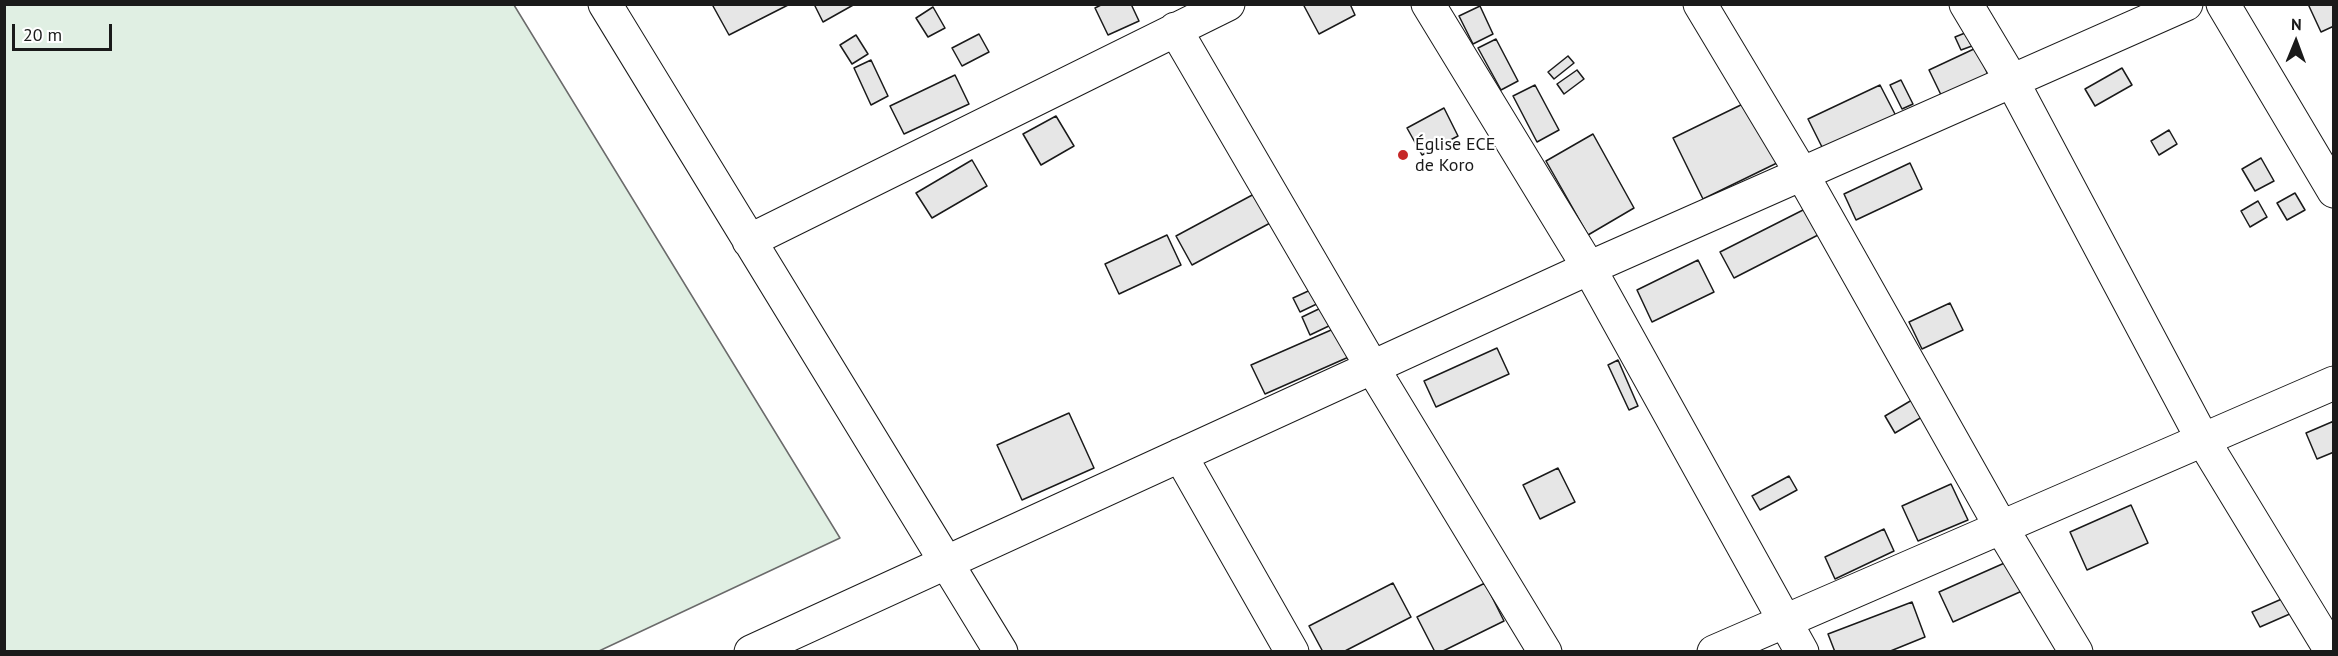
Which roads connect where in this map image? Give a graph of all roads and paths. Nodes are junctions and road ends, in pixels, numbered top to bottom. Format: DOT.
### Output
graph roads {
  1 [pos="604,4"];
  2 [pos="1228,4"];
  3 [pos="1428,4"];
  4 [pos="1700,4"];
  5 [pos="1966,4"];
  6 [pos="2186,4"];
  7 [pos="2223,4"];
  8 [pos="1175,29"];
  9 [pos="2012,81"];
  10 [pos="1802,174"];
  11 [pos="2334,191"];
  12 [pos="749,241"];
  13 [pos="1589,268"];
  14 [pos="1372,367"];
  15 [pos="2334,383"];
  16 [pos="2203,440"];
  17 [pos="1180,455"];
  18 [pos="2001,527"];
  19 [pos="946,562"];
  20 [pos="1784,622"];
  21 [pos="752,651"];
  22 [pos="1001,651"];
  23 [pos="1292,651"];
  24 [pos="1545,651"];
  25 [pos="1714,651"];
  26 [pos="1802,651"];
  27 [pos="2076,651"];
  28 [pos="2332,651"];
  1 -- 12 [label="street"];
  2 -- 8 [label="street"];
  3 -- 13 [label="street"];
  4 -- 10 [label="street"];
  5 -- 9 [label="street"];
  6 -- 9 [label="street"];
  7 -- 11 [label="street"];
  8 -- 12 [label="street"];
  8 -- 14 [label="street"];
  9 -- 10 [label="street"];
  9 -- 16 [label="street"];
  10 -- 13 [label="street"];
  10 -- 18 [label="street"];
  12 -- 19 [label="street"];
  13 -- 14 [label="street"];
  13 -- 20 [label="street"];
  14 -- 17 [label="street"];
  14 -- 24 [label="street"];
  15 -- 16 [label="street"];
  16 -- 18 [label="street"];
  16 -- 28 [label="street"];
  17 -- 19 [label="street"];
  17 -- 23 [label="street"];
  18 -- 20 [label="street"];
  18 -- 27 [label="street"];
  19 -- 21 [label="street"];
  19 -- 22 [label="street"];
  20 -- 25 [label="street"];
  20 -- 26 [label="street"];
}
